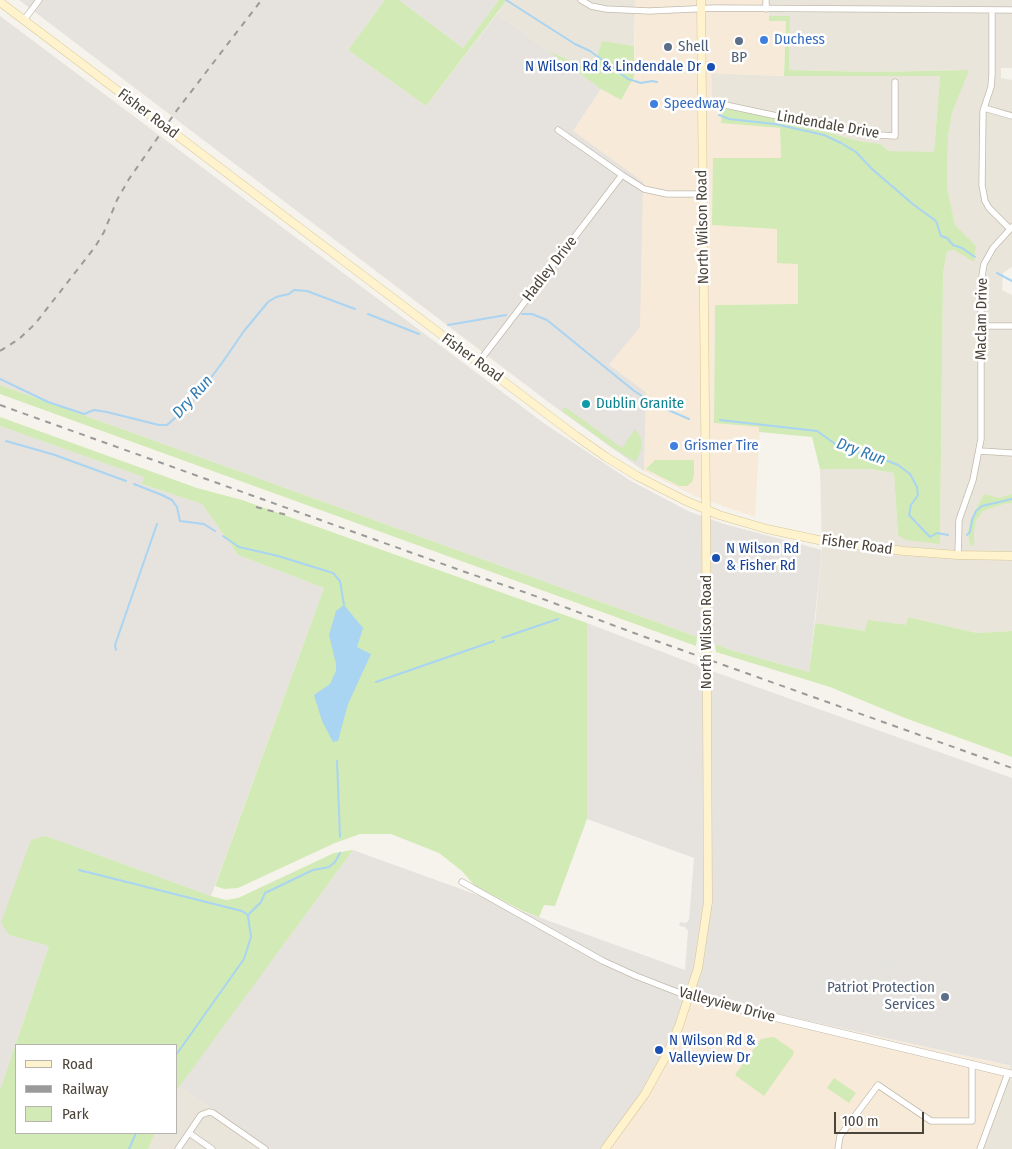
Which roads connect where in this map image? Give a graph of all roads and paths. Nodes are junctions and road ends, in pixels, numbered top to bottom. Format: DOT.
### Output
graph roads {
  1 [pos="39,0"];
  2 [pos="580,0"];
  3 [pos="766,0"];
  4 [pos="0,2"];
  5 [pos="701,4"];
  6 [pos="766,9"];
  7 [pos="992,10"];
  8 [pos="1012,10"];
  9 [pos="24,20"];
  10 [pos="895,82"];
  11 [pos="702,100"];
  12 [pos="984,108"];
  13 [pos="1012,116"];
  14 [pos="558,130"];
  15 [pos="622,175"];
  16 [pos="703,194"];
  17 [pos="1011,228"];
  18 [pos="981,326"];
  19 [pos="1012,326"];
  20 [pos="478,363"];
  21 [pos="980,451"];
  22 [pos="1012,453"];
  23 [pos="706,509"];
  24 [pos="958,555"];
  25 [pos="1012,556"];
  26 [pos="462,882"];
  27 [pos="690,997"];
  28 [pos="972,1064"];
  29 [pos="1010,1074"];
  30 [pos="189,1133"];
  31 [pos="178,1149"];
  32 [pos="212,1149"];
  33 [pos="265,1149"];
  34 [pos="605,1149"];
  35 [pos="838,1149"];
  36 [pos="980,1149"];
  1 -- 9 [label="street"];
  2 -- 5 [label="street"];
  3 -- 6 [label="street"];
  4 -- 9 [label="main road, Fisher Road"];
  5 -- 6 [label="street"];
  5 -- 11 [label="main road, North Wilson Road"];
  6 -- 7 [label="street"];
  7 -- 8 [label="street"];
  7 -- 12 [label="street, Maclam Drive"];
  9 -- 20 [label="main road, Fisher Road"];
  10 -- 11 [label="street, Lindendale Drive"];
  11 -- 16 [label="main road, North Wilson Road"];
  12 -- 13 [label="street"];
  12 -- 17 [label="street, Maclam Drive"];
  14 -- 15 [label="street"];
  15 -- 16 [label="street"];
  15 -- 20 [label="street, Hadley Drive"];
  16 -- 23 [label="main road, North Wilson Road"];
  17 -- 18 [label="street, Maclam Drive"];
  18 -- 19 [label="street"];
  18 -- 21 [label="street, Maclam Drive"];
  20 -- 23 [label="main road, Fisher Road"];
  21 -- 22 [label="street"];
  21 -- 24 [label="street, Maclam Drive"];
  23 -- 24 [label="main road, Fisher Road"];
  23 -- 27 [label="main road, North Wilson Road"];
  24 -- 25 [label="main road, Fisher Road"];
  26 -- 27 [label="street, Valleyview Drive"];
  27 -- 28 [label="street, Valleyview Drive"];
  27 -- 34 [label="main road, North Wilson Road"];
  28 -- 29 [label="street, Valleyview Drive"];
  28 -- 35 [label="street"];
  29 -- 36 [label="street"];
  30 -- 31 [label="street"];
  30 -- 32 [label="street"];
  30 -- 33 [label="street"];
}
